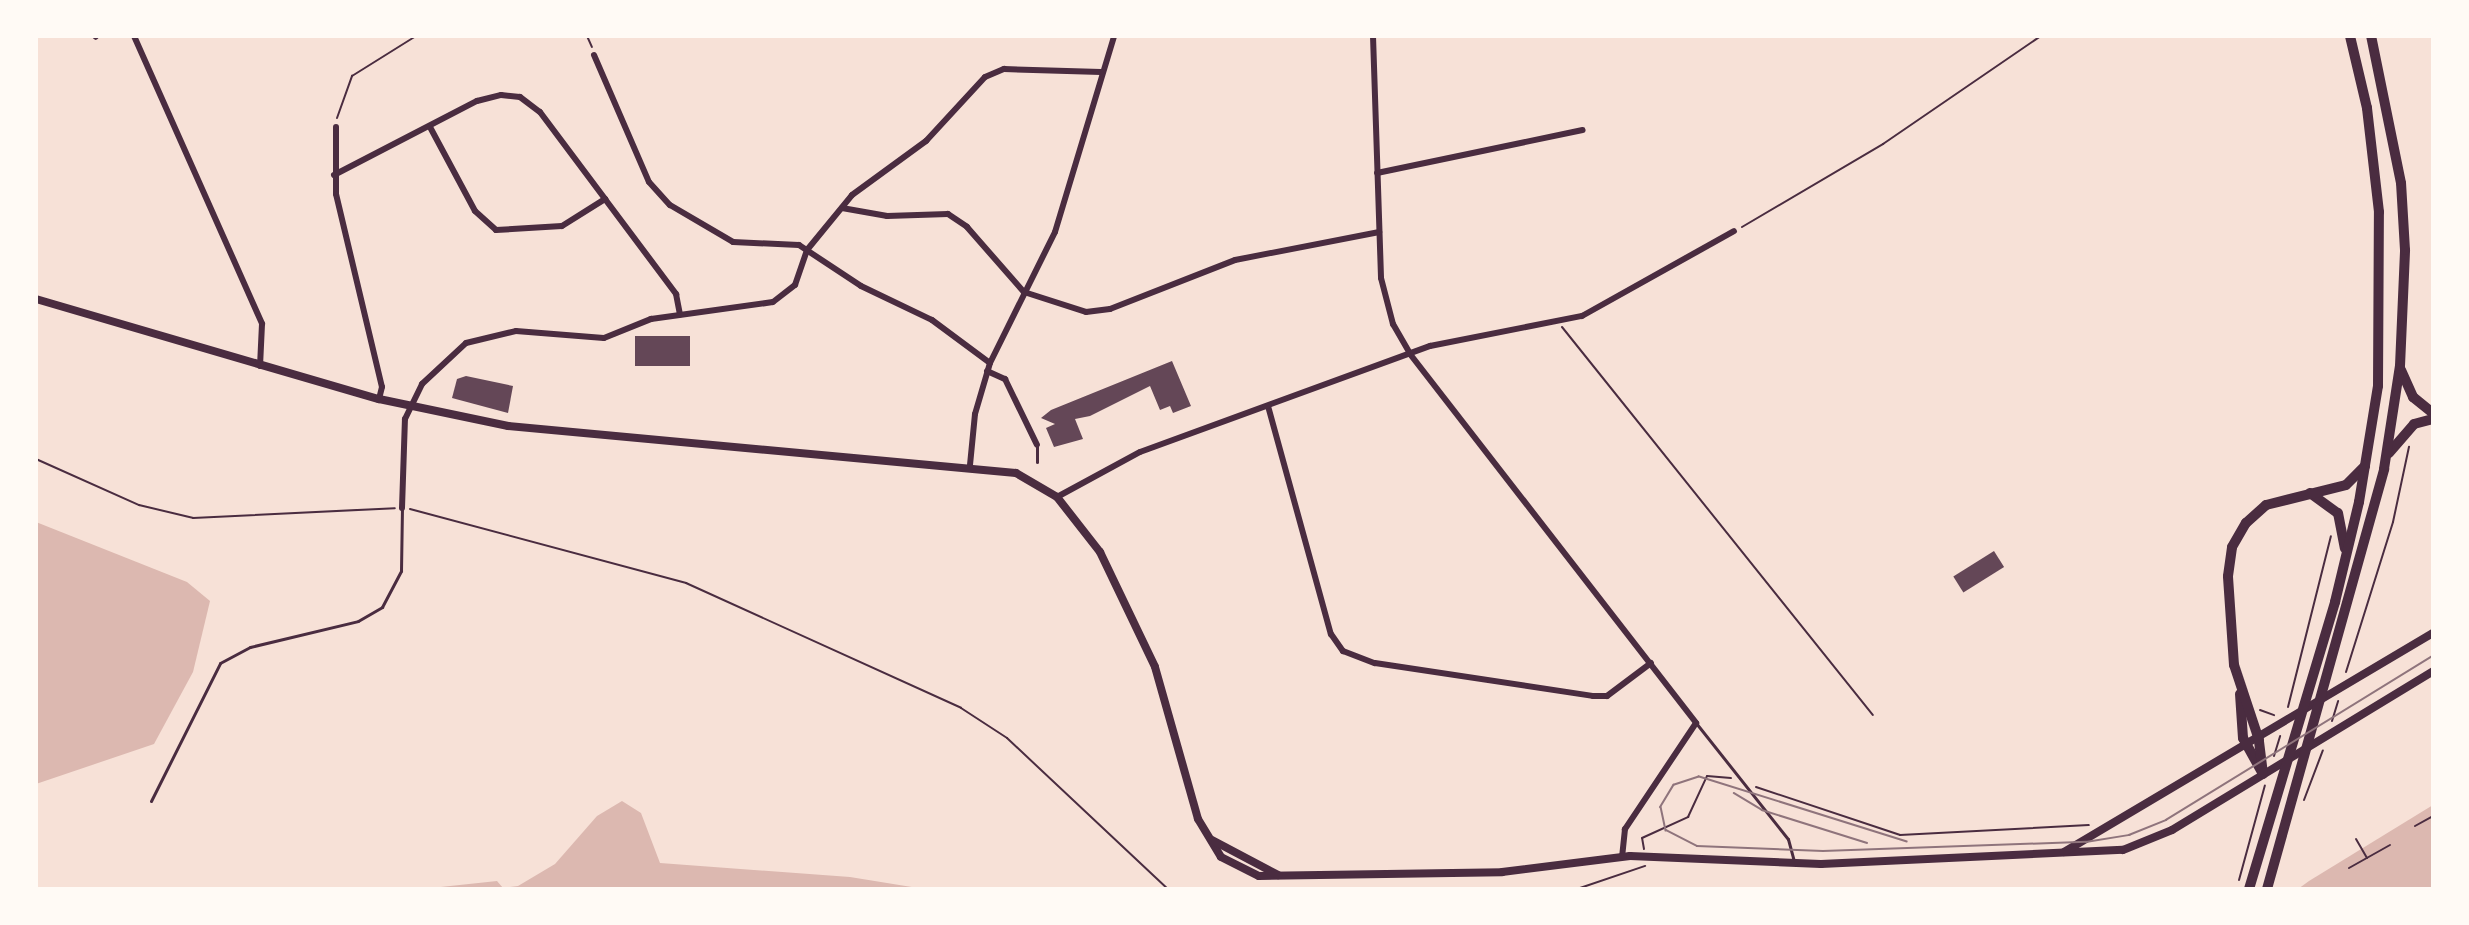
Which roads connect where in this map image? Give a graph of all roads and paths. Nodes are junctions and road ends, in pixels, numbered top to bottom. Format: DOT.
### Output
graph roads {
  1 [pos="134,36"];
  2 [pos="416,36"];
  3 [pos="587,36"];
  4 [pos="1114,36"];
  5 [pos="1373,36"];
  6 [pos="2041,36"];
  7 [pos="2350,36"];
  8 [pos="2371,36"];
  9 [pos="594,55"];
  10 [pos="1101,72"];
  11 [pos="336,127"];
  12 [pos="430,127"];
  13 [pos="1583,130"];
  14 [pos="1377,173"];
  15 [pos="334,175"];
  16 [pos="605,199"];
  17 [pos="842,208"];
  18 [pos="1734,231"];
  19 [pos="1379,232"];
  20 [pos="807,250"];
  21 [pos="1024,292"];
  22 [pos="36,299"];
  23 [pos="680,315"];
  24 [pos="1563,331"];
  25 [pos="1410,354"];
  26 [pos="990,363"];
  27 [pos="260,366"];
  28 [pos="2400,366"];
  29 [pos="987,371"];
  30 [pos="379,399"];
  31 [pos="410,406"];
  32 [pos="1268,406"];
  33 [pos="2433,413"];
  34 [pos="2433,418"];
  35 [pos="2411,440"];
  36 [pos="1037,445"];
  37 [pos="2387,456"];
  38 [pos="36,459"];
  39 [pos="1037,462"];
  40 [pos="2367,463"];
  41 [pos="970,465"];
  42 [pos="2310,493"];
  43 [pos="1057,497"];
  44 [pos="402,508"];
  45 [pos="2332,526"];
  46 [pos="2346,554"];
  47 [pos="2433,633"];
  48 [pos="1651,663"];
  49 [pos="2433,671"];
  50 [pos="2344,681"];
  51 [pos="2341,690"];
  52 [pos="2240,694"];
  53 [pos="2260,710"];
  54 [pos="2287,712"];
  55 [pos="1873,716"];
  56 [pos="2275,716"];
  57 [pos="1696,723"];
  58 [pos="2330,726"];
  59 [pos="2281,730"];
  60 [pos="2259,740"];
  61 [pos="2325,746"];
  62 [pos="2246,748"];
  63 [pos="2268,772"];
  64 [pos="1745,784"];
  65 [pos="151,801"];
  66 [pos="2301,808"];
  67 [pos="2433,816"];
  68 [pos="2095,824"];
  69 [pos="2415,826"];
  70 [pos="2356,839"];
  71 [pos="2390,845"];
  72 [pos="1644,849"];
  73 [pos="2058,855"];
  74 [pos="1622,857"];
  75 [pos="2367,858"];
  76 [pos="1794,864"];
  77 [pos="1645,866"];
  78 [pos="2349,868"];
  79 [pos="1168,889"];
  80 [pos="1577,889"];
  81 [pos="2237,889"];
  82 [pos="2249,889"];
  83 [pos="2267,889"];
  1 -- 27 [label="street"];
  2 -- 11 [label="path"];
  3 -- 9 [label="path"];
  4 -- 10 [label="street"];
  5 -- 14 [label="street"];
  6 -- 18 [label="path"];
  7 -- 40 [label="main road"];
  8 -- 28 [label="main road"];
  9 -- 20 [label="street"];
  10 -- 17 [label="street"];
  10 -- 21 [label="street"];
  11 -- 15 [label="street"];
  12 -- 15 [label="street"];
  12 -- 16 [label="street"];
  12 -- 16 [label="street"];
  13 -- 14 [label="street"];
  14 -- 19 [label="street"];
  15 -- 30 [label="street"];
  16 -- 23 [label="street"];
  17 -- 20 [label="street"];
  17 -- 21 [label="street"];
  18 -- 25 [label="street"];
  19 -- 21 [label="street"];
  19 -- 25 [label="street"];
  20 -- 23 [label="street"];
  20 -- 26 [label="street"];
  21 -- 26 [label="street"];
  22 -- 27 [label="street"];
  23 -- 31 [label="street"];
  24 -- 55 [label="path"];
  25 -- 32 [label="street"];
  25 -- 48 [label="street"];
  26 -- 29 [label="street"];
  27 -- 30 [label="street"];
  28 -- 33 [label="main road"];
  28 -- 37 [label="main road"];
  29 -- 36 [label="street"];
  29 -- 41 [label="street"];
  30 -- 31 [label="street"];
  31 -- 41 [label="street"];
  31 -- 44 [label="street"];
  32 -- 43 [label="street"];
  32 -- 48 [label="street"];
  34 -- 37 [label="main road"];
  35 -- 50 [label="path"];
  36 -- 39 [label="lane"];
  37 -- 83 [label="main road"];
  38 -- 44 [label="path"];
  40 -- 42 [label="main road"];
  40 -- 46 [label="main road"];
  41 -- 43 [label="street"];
  42 -- 46 [label="main road"];
  42 -- 52 [label="main road"];
  43 -- 74 [label="street"];
  44 -- 65 [label="lane"];
  44 -- 79 [label="path"];
  45 -- 54 [label="path"];
  46 -- 82 [label="main road"];
  47 -- 60 [label="street"];
  48 -- 57 [label="street"];
  49 -- 63 [label="street"];
  51 -- 58 [label="path"];
  52 -- 60 [label="main road"];
  52 -- 62 [label="main road"];
  53 -- 56 [label="path"];
  57 -- 64 [label="lane"];
  57 -- 74 [label="street"];
  59 -- 63 [label="path"];
  60 -- 62 [label="street"];
  60 -- 63 [label="main road"];
  61 -- 66 [label="path"];
  62 -- 63 [label="main road"];
  62 -- 73 [label="street"];
  63 -- 73 [label="street"];
  63 -- 81 [label="path"];
  64 -- 68 [label="path"];
  64 -- 72 [label="path"];
  64 -- 76 [label="lane"];
  67 -- 69 [label="path"];
  70 -- 75 [label="path"];
  71 -- 75 [label="path"];
  73 -- 76 [label="street"];
  74 -- 76 [label="street"];
  75 -- 78 [label="path"];
  77 -- 80 [label="path"];
}
